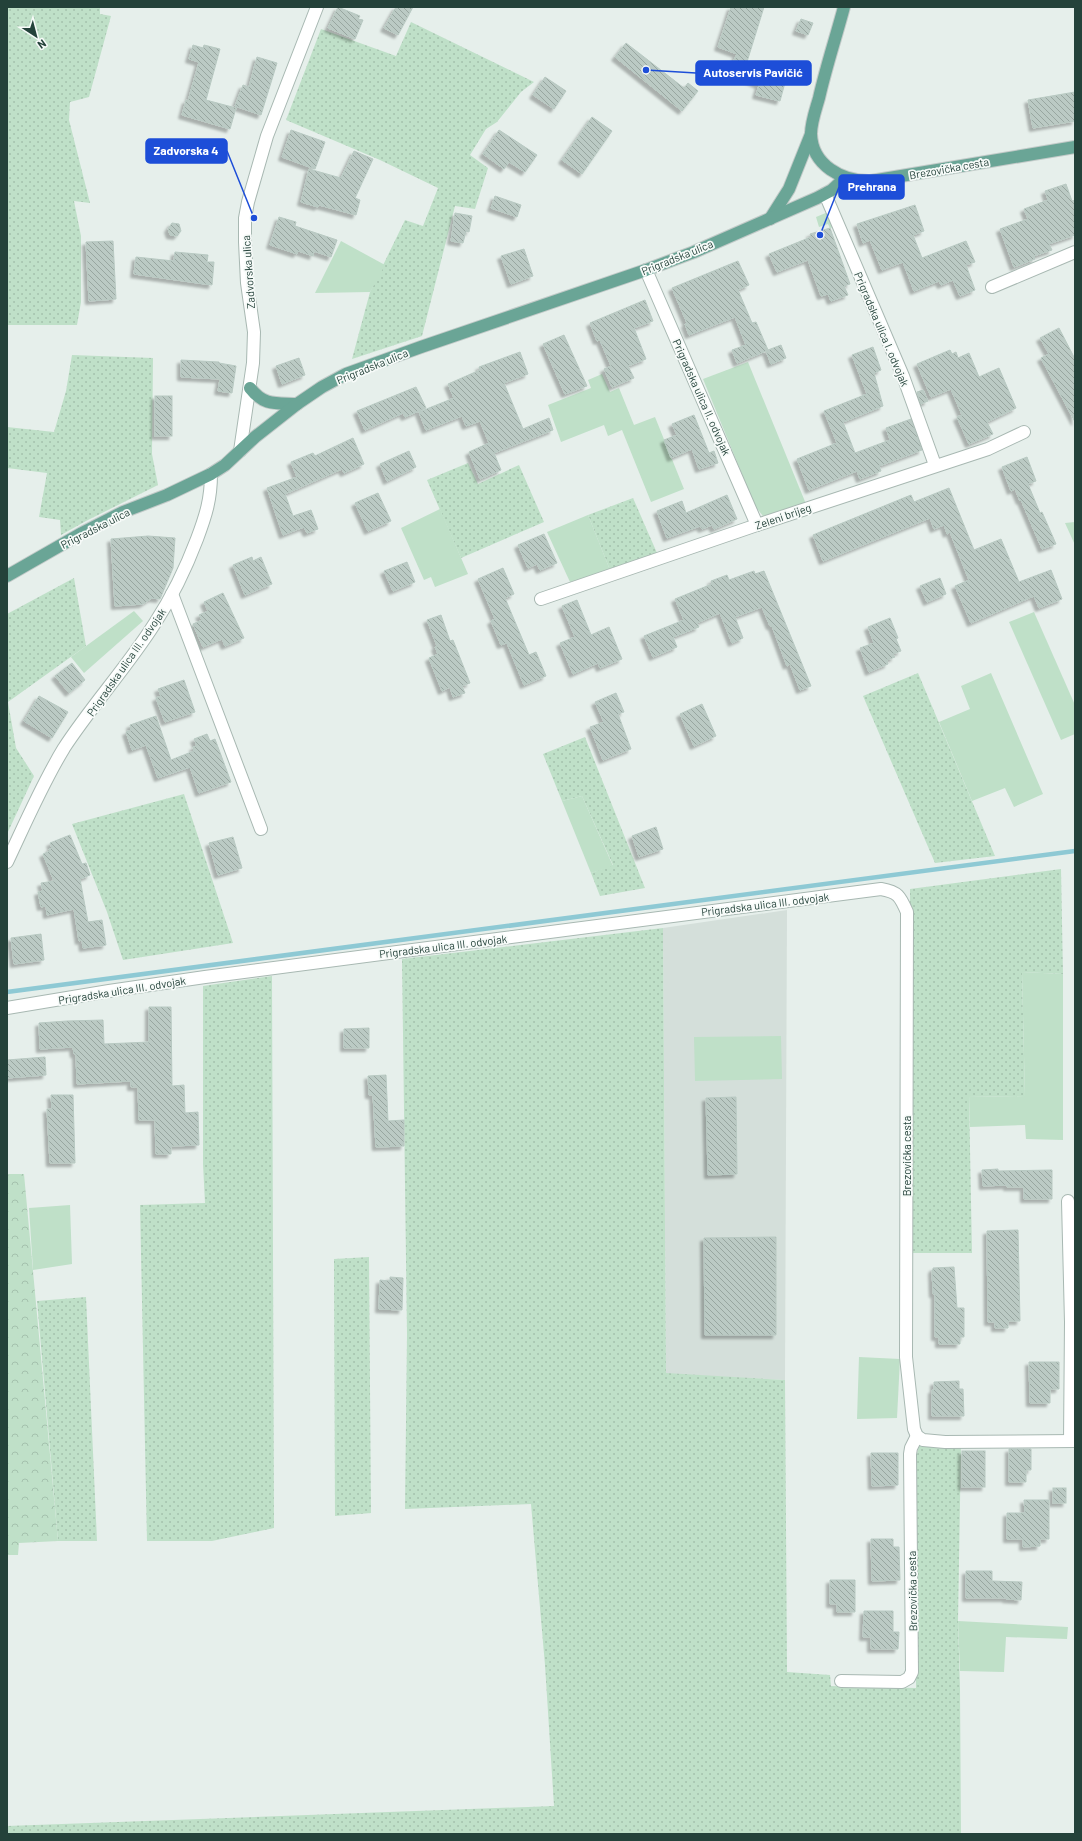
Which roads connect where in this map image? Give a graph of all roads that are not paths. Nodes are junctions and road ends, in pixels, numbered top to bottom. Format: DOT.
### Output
graph roads {
  1 [pos="317,7"];
  2 [pos="844,7"];
  3 [pos="812,134"];
  4 [pos="1075,147"];
  5 [pos="845,178"];
  6 [pos="825,194"];
  7 [pos="770,219"];
  8 [pos="1075,252"];
  9 [pos="646,270"];
  10 [pos="992,287"];
  11 [pos="250,388"];
  12 [pos="297,404"];
  13 [pos="1024,432"];
  14 [pos="240,452"];
  15 [pos="935,465"];
  16 [pos="211,474"];
  17 [pos="757,524"];
  18 [pos="7,576"];
  19 [pos="172,594"];
  20 [pos="541,599"];
  21 [pos="261,829"];
  22 [pos="7,862"];
  23 [pos="880,889"];
  24 [pos="7,1008"];
  25 [pos="1068,1201"];
  26 [pos="917,1436"];
  27 [pos="1073,1441"];
  28 [pos="841,1681"];
  1 -- 11 [label="street, Zadvorska ulica"];
  2 -- 3 [label="main road, Brezovička cesta"];
  3 -- 5 [label="main road, Brezovička cesta"];
  3 -- 7 [label="main road"];
  4 -- 5 [label="main road, Brezovička cesta"];
  5 -- 6 [label="main road, Prigradska ulica"];
  6 -- 7 [label="main road, Prigradska ulica"];
  6 -- 15 [label="street, Prigradska ulica I. odvojak"];
  7 -- 9 [label="main road, Prigradska ulica"];
  8 -- 10 [label="street"];
  9 -- 12 [label="main road, Prigradska ulica"];
  9 -- 17 [label="street, Prigradska ulica II. odvojak"];
  11 -- 12 [label="main road"];
  11 -- 14 [label="street, Zadvorska ulica"];
  12 -- 14 [label="main road, Prigradska ulica"];
  13 -- 15 [label="street, Zeleni brijeg"];
  14 -- 16 [label="main road, Prigradska ulica"];
  15 -- 17 [label="street, Zeleni brijeg"];
  16 -- 18 [label="main road, Prigradska ulica"];
  16 -- 19 [label="street, Prigradska ulica III. odvojak"];
  17 -- 20 [label="street, Zeleni brijeg"];
  19 -- 21 [label="street"];
  19 -- 22 [label="street, Prigradska ulica III. odvojak"];
  23 -- 24 [label="street, Prigradska ulica III. odvojak"];
  23 -- 26 [label="street, Brezovička cesta"];
  25 -- 27 [label="street"];
  26 -- 27 [label="street"];
  26 -- 28 [label="street, Brezovička cesta"];
}
